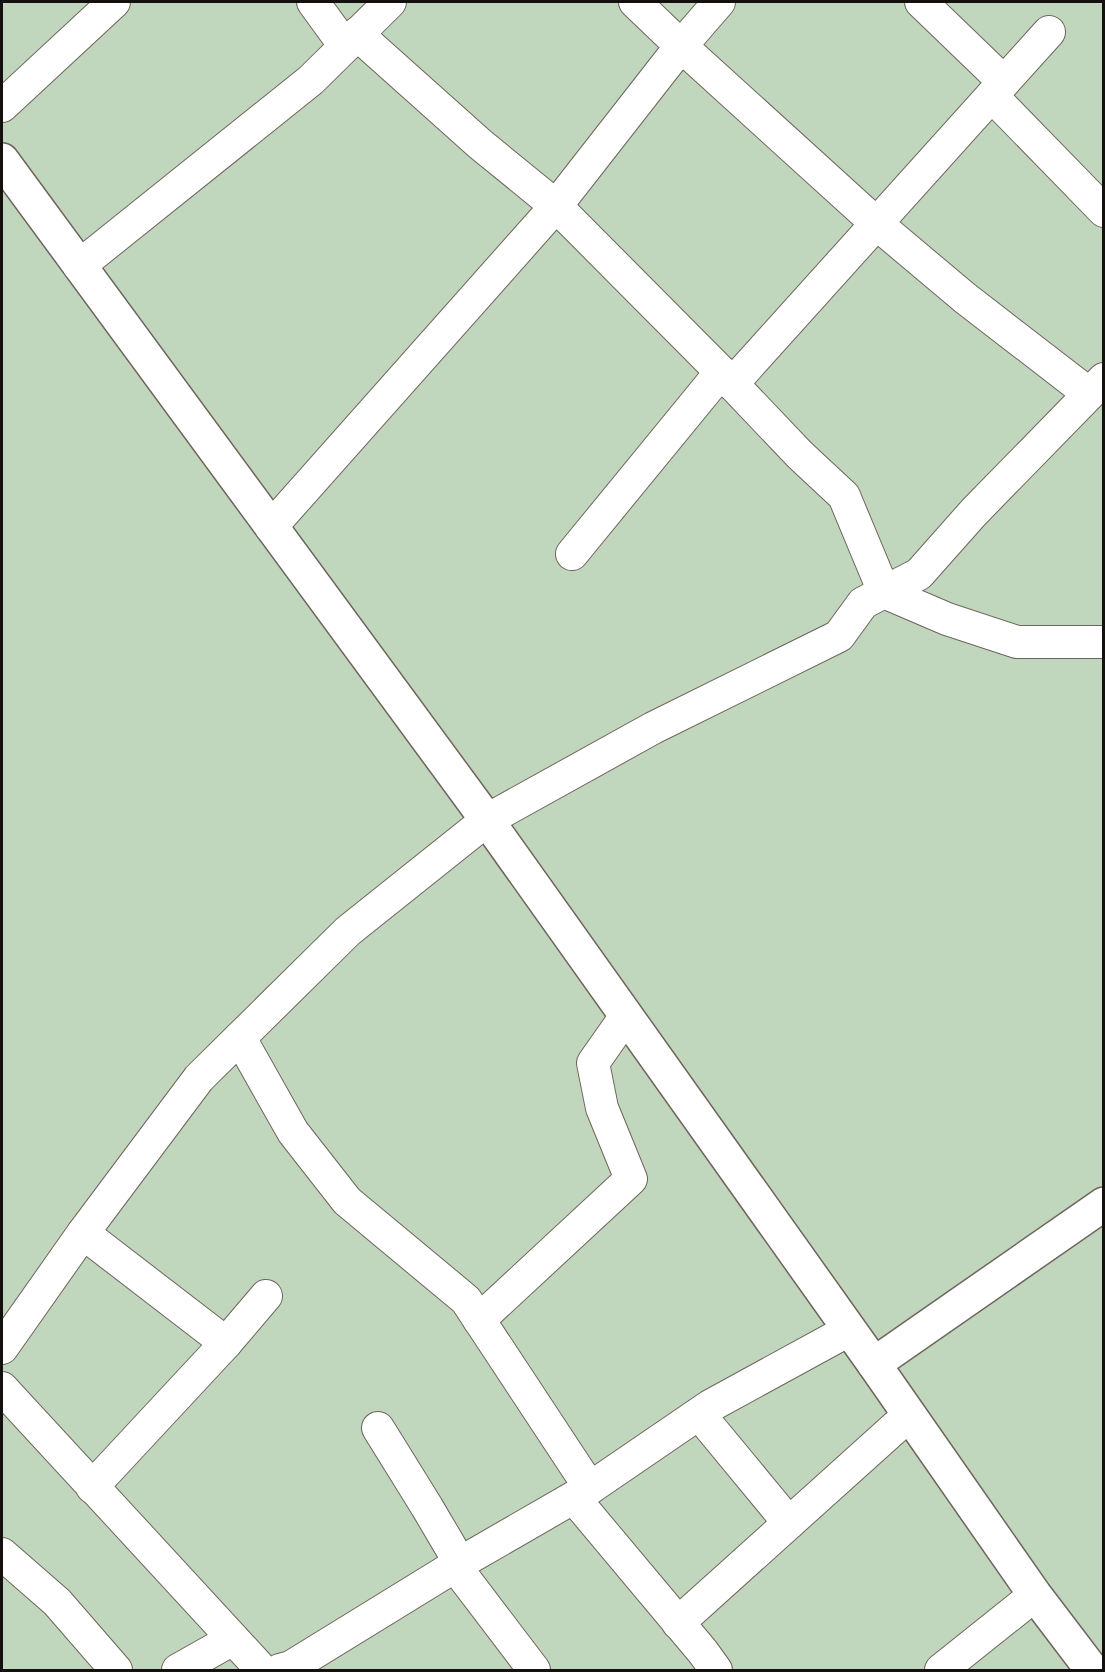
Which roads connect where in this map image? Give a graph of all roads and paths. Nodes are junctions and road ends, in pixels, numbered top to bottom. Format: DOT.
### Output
graph roads {
  1 [pos="114,2"];
  2 [pos="313,2"];
  3 [pos="390,2"];
  4 [pos="634,2"];
  5 [pos="719,2"];
  6 [pos="921,2"];
  7 [pos="1049,32"];
  8 [pos="352,39"];
  9 [pos="681,46"];
  10 [pos="998,89"];
  11 [pos="2,106"];
  12 [pos="2,160"];
  13 [pos="556,206"];
  14 [pos="1104,211"];
  15 [pos="877,224"];
  16 [pos="79,266"];
  17 [pos="727,378"];
  18 [pos="1096,386"];
  19 [pos="271,526"];
  20 [pos="572,554"];
  21 [pos="884,592"];
  22 [pos="1104,642"];
  23 [pos="487,820"];
  24 [pos="626,1016"];
  25 [pos="240,1038"];
  26 [pos="1104,1204"];
  27 [pos="83,1233"];
  28 [pos="266,1296"];
  29 [pos="479,1320"];
  30 [pos="849,1330"];
  31 [pos="226,1343"];
  32 [pos="2,1348"];
  33 [pos="874,1364"];
  34 [pos="2,1388"];
  35 [pos="699,1414"];
  36 [pos="909,1414"];
  37 [pos="378,1428"];
  38 [pos="92,1487"];
  39 [pos="582,1493"];
  40 [pos="789,1523"];
  41 [pos="2,1554"];
  42 [pos="457,1565"];
  43 [pos="1035,1595"];
  44 [pos="678,1623"];
  45 [pos="233,1639"];
  46 [pos="116,1671"];
  47 [pos="178,1671"];
  48 [pos="262,1671"];
  49 [pos="280,1671"];
  50 [pos="534,1671"];
  51 [pos="716,1671"];
  52 [pos="941,1671"];
  53 [pos="1092,1671"];
  1 -- 11 [label="street"];
  2 -- 8 [label="street"];
  3 -- 8 [label="street"];
  4 -- 9 [label="street"];
  5 -- 9 [label="street"];
  6 -- 10 [label="street"];
  7 -- 10 [label="street"];
  8 -- 13 [label="street"];
  8 -- 16 [label="street"];
  9 -- 13 [label="street"];
  9 -- 15 [label="street"];
  10 -- 14 [label="street"];
  10 -- 15 [label="street"];
  12 -- 16 [label="main road"];
  13 -- 17 [label="street"];
  13 -- 19 [label="street"];
  15 -- 17 [label="street"];
  15 -- 18 [label="street"];
  16 -- 19 [label="main road"];
  17 -- 20 [label="street"];
  17 -- 21 [label="street"];
  18 -- 21 [label="street"];
  19 -- 23 [label="main road"];
  21 -- 22 [label="street"];
  21 -- 23 [label="street"];
  23 -- 24 [label="main road"];
  23 -- 25 [label="street"];
  24 -- 29 [label="street"];
  24 -- 30 [label="main road"];
  25 -- 27 [label="street"];
  25 -- 29 [label="street"];
  26 -- 33 [label="main road"];
  27 -- 31 [label="street"];
  27 -- 32 [label="street"];
  28 -- 31 [label="street"];
  29 -- 39 [label="street"];
  30 -- 33 [label="main road"];
  30 -- 35 [label="street"];
  31 -- 38 [label="street"];
  33 -- 36 [label="main road"];
  34 -- 38 [label="street"];
  35 -- 39 [label="street"];
  35 -- 40 [label="street"];
  36 -- 40 [label="street"];
  36 -- 43 [label="main road"];
  37 -- 42 [label="street"];
  38 -- 45 [label="street"];
  39 -- 42 [label="street"];
  39 -- 44 [label="street"];
  40 -- 44 [label="street"];
  41 -- 46 [label="street"];
  42 -- 49 [label="street"];
  42 -- 50 [label="street"];
  43 -- 52 [label="street"];
  43 -- 53 [label="main road"];
  44 -- 51 [label="street"];
  45 -- 47 [label="street"];
  45 -- 48 [label="street"];
}
